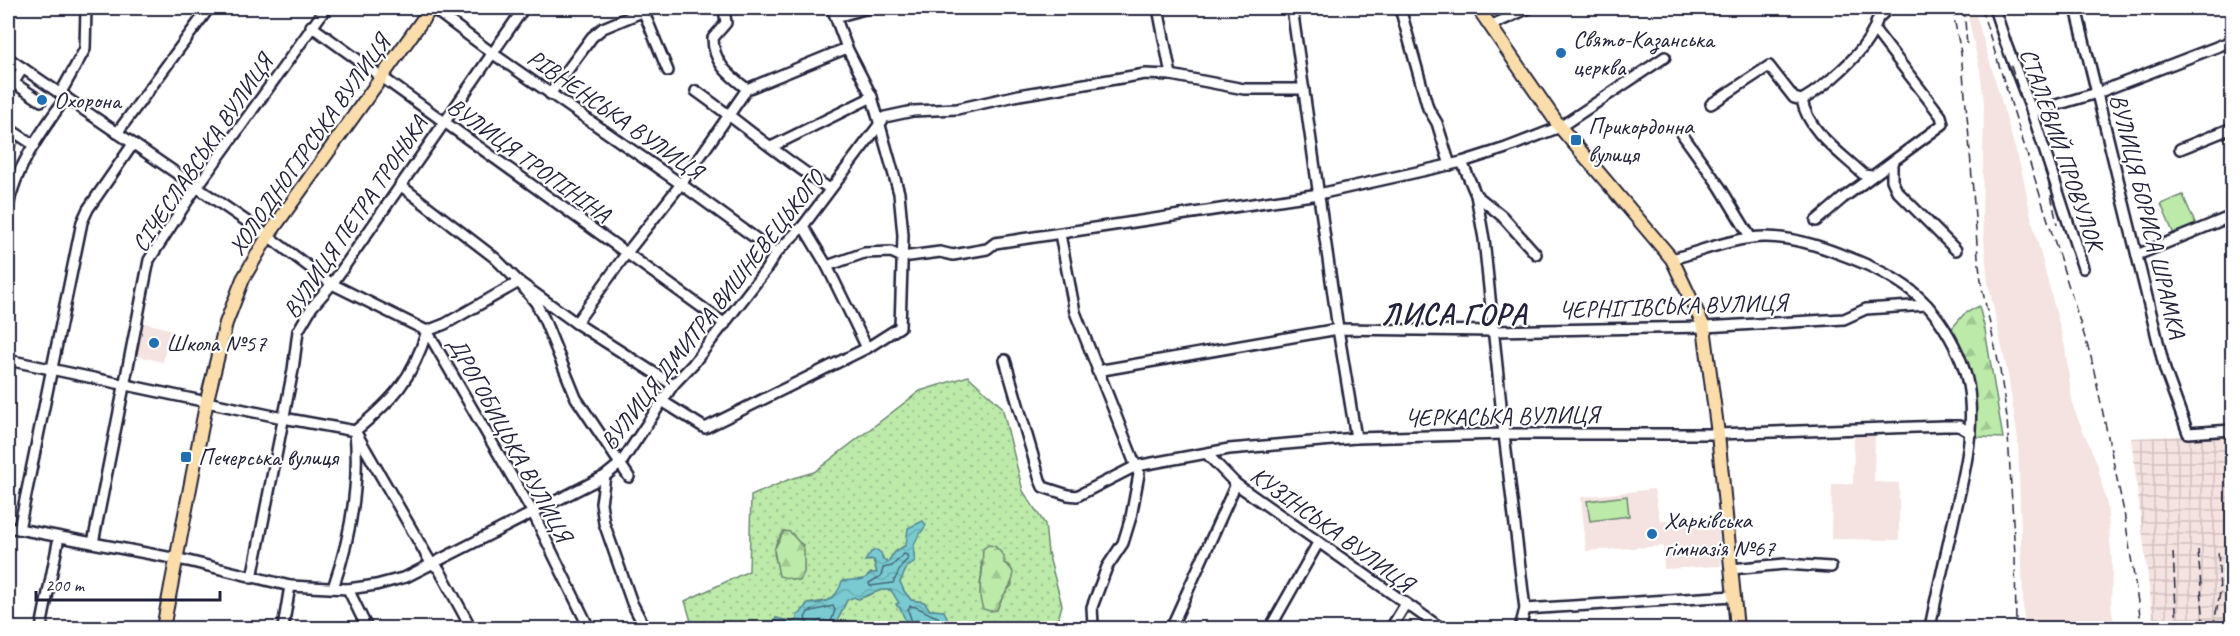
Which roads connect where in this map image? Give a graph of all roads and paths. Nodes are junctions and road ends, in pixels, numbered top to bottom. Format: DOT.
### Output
graph roads {
  1 [pos="86,8"];
  2 [pos="209,8"];
  3 [pos="326,8"];
  4 [pos="431,8"];
  5 [pos="524,8"];
  6 [pos="724,8"];
  7 [pos="832,8"];
  8 [pos="868,8"];
  9 [pos="1158,8"];
  10 [pos="1292,8"];
  11 [pos="1400,8"];
  12 [pos="1478,8"];
  13 [pos="1529,8"];
  14 [pos="1889,8"];
  15 [pos="1994,8"];
  16 [pos="2076,8"];
  17 [pos="643,9"];
  18 [pos="836,17"];
  19 [pos="1490,26"];
  20 [pos="312,27"];
  21 [pos="1874,29"];
  22 [pos="2232,41"];
  23 [pos="847,48"];
  24 [pos="492,53"];
  25 [pos="1665,57"];
  26 [pos="8,58"];
  27 [pos="23,68"];
  28 [pos="668,71"];
  29 [pos="1171,75"];
  30 [pos="381,77"];
  31 [pos="10,81"];
  32 [pos="747,89"];
  33 [pos="1304,89"];
  34 [pos="8,91"];
  35 [pos="696,91"];
  36 [pos="2097,93"];
  37 [pos="550,94"];
  38 [pos="63,95"];
  39 [pos="872,97"];
  40 [pos="1803,100"];
  41 [pos="41,101"];
  42 [pos="1712,104"];
  43 [pos="2032,112"];
  44 [pos="730,115"];
  45 [pos="444,122"];
  46 [pos="881,124"];
  47 [pos="1560,127"];
  48 [pos="8,128"];
  49 [pos="2232,128"];
  50 [pos="117,133"];
  51 [pos="1682,134"];
  52 [pos="133,144"];
  53 [pos="34,145"];
  54 [pos="771,147"];
  55 [pos="2180,149"];
  56 [pos="1462,162"];
  57 [pos="1892,162"];
  58 [pos="1450,165"];
  59 [pos="1872,176"];
  60 [pos="400,184"];
  61 [pos="681,184"];
  62 [pos="196,188"];
  63 [pos="830,189"];
  64 [pos="1319,194"];
  65 [pos="1476,195"];
  66 [pos="8,207"];
  67 [pos="2232,216"];
  68 [pos="1816,220"];
  69 [pos="803,226"];
  70 [pos="1060,234"];
  71 [pos="268,236"];
  72 [pos="1751,238"];
  73 [pos="1956,250"];
  74 [pos="776,253"];
  75 [pos="626,254"];
  76 [pos="1536,254"];
  77 [pos="2137,255"];
  78 [pos="902,257"];
  79 [pos="1672,259"];
  80 [pos="827,266"];
  81 [pos="2083,268"];
  82 [pos="519,282"];
  83 [pos="332,284"];
  84 [pos="1927,305"];
  85 [pos="576,323"];
  86 [pos="725,324"];
  87 [pos="1704,327"];
  88 [pos="1338,329"];
  89 [pos="427,331"];
  90 [pos="1493,331"];
  91 [pos="867,348"];
  92 [pos="8,360"];
  93 [pos="1005,360"];
  94 [pos="51,370"];
  95 [pos="1097,371"];
  96 [pos="125,384"];
  97 [pos="673,385"];
  98 [pos="207,400"];
  99 [pos="663,401"];
  100 [pos="284,418"];
  101 [pos="2232,430"];
  102 [pos="355,431"];
  103 [pos="1971,433"];
  104 [pos="1504,434"];
  105 [pos="1718,434"];
  106 [pos="1356,438"];
  107 [pos="1207,454"];
  108 [pos="621,463"];
  109 [pos="1136,466"];
  110 [pos="605,476"];
  111 [pos="629,477"];
  112 [pos="1236,484"];
  113 [pos="532,513"];
  114 [pos="8,527"];
  115 [pos="19,529"];
  116 [pos="59,537"];
  117 [pos="93,543"];
  118 [pos="1318,543"];
  119 [pos="176,559"];
  120 [pos="431,563"];
  121 [pos="1831,567"];
  122 [pos="1731,569"];
  123 [pos="252,578"];
  124 [pos="290,586"];
  125 [pos="333,588"];
  126 [pos="348,589"];
  127 [pos="1733,596"];
  128 [pos="1405,605"];
  129 [pos="1525,609"];
  130 [pos="1093,625"];
  131 [pos="41,628"];
  132 [pos="163,628"];
  133 [pos="283,628"];
  134 [pos="367,628"];
  135 [pos="471,628"];
  136 [pos="589,628"];
  137 [pos="645,628"];
  138 [pos="1171,628"];
  139 [pos="1270,628"];
  140 [pos="1391,628"];
  141 [pos="1440,628"];
  142 [pos="1520,628"];
  143 [pos="1737,628"];
  144 [pos="1930,628"];
  1 -- 38 [label="street"];
  2 -- 50 [label="street"];
  3 -- 20 [label="street, СІЧЕСЛАВСЬКА ВУЛИЦЯ"];
  4 -- 24 [label="street, РІВНЕНСЬКА ВУЛИЦЯ"];
  4 -- 30 [label="main road, ХОЛОДНОГІРСЬКА ВУЛИЦЯ"];
  5 -- 24 [label="street, ВУЛИЦЯ ПЕТРА ТРОНЬКА"];
  6 -- 32 [label="street"];
  7 -- 18 [label="street"];
  8 -- 18 [label="street"];
  9 -- 29 [label="street"];
  10 -- 33 [label="street"];
  11 -- 58 [label="street"];
  12 -- 19 [label="main road"];
  13 -- 19 [label="street"];
  14 -- 21 [label="street"];
  15 -- 43 [label="street, СТАЛЕВИЙ ПРОВУЛОК"];
  16 -- 36 [label="street, ВУЛИЦЯ БОРИСА ШРАМКА"];
  17 -- 28 [label="street"];
  17 -- 37 [label="street"];
  18 -- 23 [label="street"];
  19 -- 47 [label="main road"];
  20 -- 30 [label="street, ВУЛИЦЯ ТРОПІНІНА"];
  20 -- 62 [label="street, СІЧЕСЛАВСЬКА ВУЛИЦЯ"];
  21 -- 40 [label="street"];
  21 -- 57 [label="street"];
  22 -- 36 [label="street"];
  23 -- 32 [label="street"];
  23 -- 39 [label="street"];
  24 -- 37 [label="street, РІВНЕНСЬКА ВУЛИЦЯ"];
  24 -- 45 [label="street, ВУЛИЦЯ ПЕТРА ТРОНЬКА"];
  25 -- 47 [label="street"];
  26 -- 27 [label="street, ДРОГОБИЦЬКА ВУЛИЦЯ"];
  27 -- 31 [label="street"];
  27 -- 38 [label="street, ДРОГОБИЦЬКА ВУЛИЦЯ"];
  29 -- 33 [label="street"];
  29 -- 46 [label="street"];
  30 -- 45 [label="street, ВУЛИЦЯ ТРОПІНІНА"];
  30 -- 71 [label="main road, ХОЛОДНОГІРСЬКА ВУЛИЦЯ"];
  31 -- 34 [label="street"];
  31 -- 41 [label="street"];
  32 -- 44 [label="street"];
  33 -- 64 [label="street"];
  35 -- 44 [label="street"];
  36 -- 43 [label="street"];
  36 -- 77 [label="street, ВУЛИЦЯ БОРИСА ШРАМКА"];
  37 -- 61 [label="street, РІВНЕНСЬКА ВУЛИЦЯ"];
  38 -- 50 [label="street, ДРОГОБИЦЬКА ВУЛИЦЯ"];
  38 -- 53 [label="street"];
  39 -- 46 [label="street"];
  39 -- 54 [label="street"];
  40 -- 42 [label="street"];
  40 -- 59 [label="street"];
  43 -- 81 [label="street, СТАЛЕВИЙ ПРОВУЛОК"];
  44 -- 54 [label="street"];
  44 -- 61 [label="street"];
  45 -- 60 [label="street, ВУЛИЦЯ ПЕТРА ТРОНЬКА"];
  45 -- 75 [label="street, ВУЛИЦЯ ТРОПІНІНА"];
  46 -- 63 [label="street, ВУЛИЦЯ ДМИТРА ВИШНЕВЕЦЬКОГО"];
  46 -- 78 [label="street"];
  47 -- 56 [label="street"];
  47 -- 79 [label="main road"];
  48 -- 53 [label="street"];
  49 -- 55 [label="street"];
  50 -- 52 [label="street, ДРОГОБИЦЬКА ВУЛИЦЯ"];
  51 -- 72 [label="street"];
  52 -- 62 [label="street, ДРОГОБИЦЬКА ВУЛИЦЯ"];
  52 -- 94 [label="street"];
  53 -- 66 [label="street"];
  54 -- 63 [label="street"];
  56 -- 58 [label="street"];
  56 -- 65 [label="street"];
  57 -- 59 [label="street"];
  57 -- 73 [label="street"];
  58 -- 64 [label="street"];
  59 -- 68 [label="street"];
  60 -- 82 [label="street"];
  60 -- 83 [label="street, ВУЛИЦЯ ПЕТРА ТРОНЬКА"];
  61 -- 74 [label="street, РІВНЕНСЬКА ВУЛИЦЯ"];
  61 -- 75 [label="street"];
  62 -- 71 [label="street, ДРОГОБИЦЬКА ВУЛИЦЯ"];
  62 -- 96 [label="street, СІЧЕСЛАВСЬКА ВУЛИЦЯ"];
  63 -- 69 [label="street, ВУЛИЦЯ ДМИТРА ВИШНЕВЕЦЬКОГО"];
  64 -- 70 [label="street"];
  64 -- 88 [label="street"];
  65 -- 76 [label="street"];
  65 -- 90 [label="street"];
  67 -- 77 [label="street"];
  69 -- 74 [label="street, ВУЛИЦЯ ДМИТРА ВИШНЕВЕЦЬКОГО"];
  69 -- 80 [label="street"];
  70 -- 78 [label="street"];
  70 -- 95 [label="street"];
  71 -- 83 [label="street, ДРОГОБИЦЬКА ВУЛИЦЯ"];
  71 -- 98 [label="main road, ХОЛОДНОГІРСЬКА ВУЛИЦЯ"];
  72 -- 79 [label="street"];
  72 -- 84 [label="street"];
  74 -- 86 [label="street, ВУЛИЦЯ ДМИТРА ВИШНЕВЕЦЬКОГО"];
  75 -- 85 [label="street"];
  75 -- 86 [label="street, ВУЛИЦЯ ТРОПІНІНА"];
  77 -- 101 [label="street, ВУЛИЦЯ БОРИСА ШРАМКА"];
  78 -- 80 [label="street"];
  78 -- 91 [label="street"];
  79 -- 87 [label="main road"];
  80 -- 91 [label="street"];
  82 -- 85 [label="street"];
  82 -- 89 [label="street"];
  82 -- 108 [label="street"];
  83 -- 89 [label="street, ДРОГОБИЦЬКА ВУЛИЦЯ"];
  83 -- 100 [label="street, ВУЛИЦЯ ПЕТРА ТРОНЬКА"];
  84 -- 87 [label="street, ЧЕРНІГІВСЬКА ВУЛИЦЯ"];
  84 -- 103 [label="street"];
  85 -- 97 [label="street"];
  86 -- 97 [label="street, ВУЛИЦЯ ДМИТРА ВИШНЕВЕЦЬКОГО"];
  87 -- 90 [label="street, ЧЕРНІГІВСЬКА ВУЛИЦЯ"];
  87 -- 105 [label="main road"];
  88 -- 90 [label="street, ЧЕРНІГІВСЬКА ВУЛИЦЯ"];
  88 -- 95 [label="street, ЧЕРНІГІВСЬКА ВУЛИЦЯ"];
  88 -- 106 [label="street"];
  89 -- 102 [label="street"];
  89 -- 113 [label="street, ДРОГОБИЦЬКА ВУЛИЦЯ"];
  90 -- 104 [label="street"];
  91 -- 99 [label="street"];
  92 -- 94 [label="street"];
  93 -- 109 [label="street, ЧЕРКАСЬКА ВУЛИЦЯ"];
  94 -- 96 [label="street"];
  94 -- 115 [label="street"];
  95 -- 109 [label="street"];
  96 -- 98 [label="street"];
  96 -- 117 [label="street, СІЧЕСЛАВСЬКА ВУЛИЦЯ"];
  97 -- 99 [label="street, ВУЛИЦЯ ДМИТРА ВИШНЕВЕЦЬКОГО"];
  98 -- 100 [label="street"];
  98 -- 119 [label="main road, ХОЛОДНОГІРСЬКА ВУЛИЦЯ"];
  99 -- 108 [label="street, ВУЛИЦЯ ДМИТРА ВИШНЕВЕЦЬКОГО"];
  100 -- 102 [label="street"];
  100 -- 123 [label="street, ВУЛИЦЯ ПЕТРА ТРОНЬКА"];
  102 -- 120 [label="street"];
  102 -- 125 [label="street"];
  103 -- 105 [label="street, ЧЕРКАСЬКА ВУЛИЦЯ"];
  103 -- 144 [label="street"];
  104 -- 105 [label="street, ЧЕРКАСЬКА ВУЛИЦЯ"];
  104 -- 106 [label="street, ЧЕРКАСЬКА ВУЛИЦЯ"];
  104 -- 129 [label="street"];
  105 -- 122 [label="main road"];
  106 -- 107 [label="street, ЧЕРКАСЬКА ВУЛИЦЯ"];
  107 -- 109 [label="street, ЧЕРКАСЬКА ВУЛИЦЯ"];
  107 -- 112 [label="street, КУЗІНСЬКА ВУЛИЦЯ"];
  108 -- 110 [label="street, ВУЛИЦЯ ДМИТРА ВИШНЕВЕЦЬКОГО"];
  108 -- 111 [label="street"];
  109 -- 130 [label="street"];
  110 -- 113 [label="street, ВУЛИЦЯ ДМИТРА ВИШНЕВЕЦЬКОГО"];
  110 -- 137 [label="street"];
  112 -- 118 [label="street, КУЗІНСЬКА ВУЛИЦЯ"];
  112 -- 138 [label="street"];
  113 -- 120 [label="street, ВУЛИЦЯ ДМИТРА ВИШНЕВЕЦЬКОГО"];
  113 -- 136 [label="street, ДРОГОБИЦЬКА ВУЛИЦЯ"];
  114 -- 115 [label="street, ВУЛИЦЯ ДМИТРА ВИШНЕВЕЦЬКОГО"];
  115 -- 116 [label="street, ВУЛИЦЯ ДМИТРА ВИШНЕВЕЦЬКОГО"];
  116 -- 117 [label="street, ВУЛИЦЯ ДМИТРА ВИШНЕВЕЦЬКОГО"];
  116 -- 131 [label="street"];
  117 -- 119 [label="street, ВУЛИЦЯ ДМИТРА ВИШНЕВЕЦЬКОГО"];
  118 -- 128 [label="street, КУЗІНСЬКА ВУЛИЦЯ"];
  118 -- 139 [label="street"];
  119 -- 123 [label="street, ВУЛИЦЯ ДМИТРА ВИШНЕВЕЦЬКОГО"];
  119 -- 132 [label="main road, ХОЛОДНОГІРСЬКА ВУЛИЦЯ"];
  120 -- 126 [label="street, ВУЛИЦЯ ДМИТРА ВИШНЕВЕЦЬКОГО"];
  120 -- 135 [label="street"];
  121 -- 122 [label="street"];
  122 -- 127 [label="main road"];
  123 -- 124 [label="street, ВУЛИЦЯ ДМИТРА ВИШНЕВЕЦЬКОГО"];
  124 -- 125 [label="street, ВУЛИЦЯ ДМИТРА ВИШНЕВЕЦЬКОГО"];
  124 -- 133 [label="street"];
  125 -- 126 [label="street, ВУЛИЦЯ ДМИТРА ВИШНЕВЕЦЬКОГО"];
  126 -- 134 [label="street"];
  127 -- 129 [label="street"];
  127 -- 143 [label="main road"];
  128 -- 140 [label="street"];
  128 -- 141 [label="street, КУЗІНСЬКА ВУЛИЦЯ"];
  129 -- 142 [label="street"];
}
